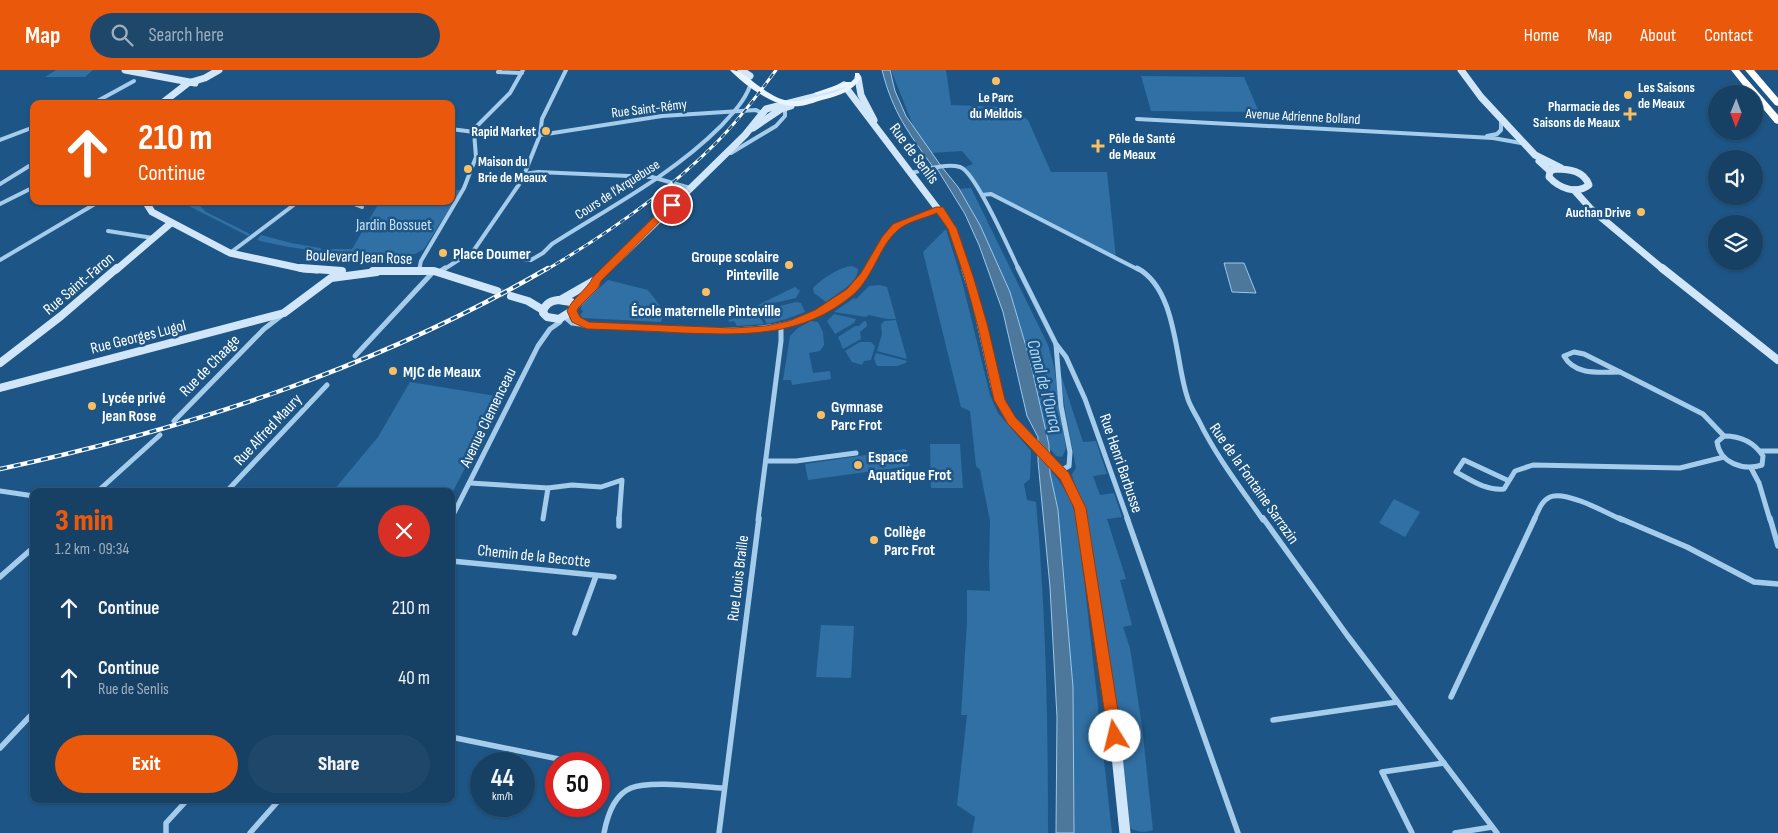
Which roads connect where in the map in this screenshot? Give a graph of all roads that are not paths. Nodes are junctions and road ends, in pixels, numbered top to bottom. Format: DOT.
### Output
graph roads {
  1 [pos="125,70"];
  2 [pos="219,70"];
  3 [pos="227,70"];
  4 [pos="500,70"];
  5 [pos="566,70"];
  6 [pos="733,70"];
  7 [pos="741,70"];
  8 [pos="1459,70"];
  9 [pos="1726,70"];
  10 [pos="1735,70"];
  11 [pos="1742,70"];
  12 [pos="1749,70"];
  13 [pos="138,71"];
  14 [pos="522,72"];
  15 [pos="858,74"];
  16 [pos="747,75"];
  17 [pos="207,78"];
  18 [pos="134,81"];
  19 [pos="194,82"];
  20 [pos="1744,85"];
  21 [pos="1748,85"];
  22 [pos="750,86"];
  23 [pos="846,87"];
  24 [pos="838,95"];
  25 [pos="861,95"];
  26 [pos="853,99"];
  27 [pos="101,100"];
  28 [pos="167,100"];
  29 [pos="785,103"];
  30 [pos="1763,103"];
  31 [pos="1778,103"];
  32 [pos="769,107"];
  33 [pos="1778,108"];
  34 [pos="736,110"];
  35 [pos="763,115"];
  36 [pos="1137,118"];
  37 [pos="1778,121"];
  38 [pos="1500,122"];
  39 [pos="876,126"];
  40 [pos="30,128"];
  41 [pos="753,128"];
  42 [pos="455,130"];
  43 [pos="473,132"];
  44 [pos="540,135"];
  45 [pos="1467,136"];
  46 [pos="0,140"];
  47 [pos="1520,143"];
  48 [pos="728,152"];
  49 [pos="30,165"];
  50 [pos="1561,168"];
  51 [pos="1550,171"];
  52 [pos="911,173"];
  53 [pos="524,174"];
  54 [pos="657,177"];
  55 [pos="0,184"];
  56 [pos="690,188"];
  57 [pos="30,189"];
  58 [pos="1574,190"];
  59 [pos="982,195"];
  60 [pos="455,203"];
  61 [pos="0,204"];
  62 [pos="93,205"];
  63 [pos="146,205"];
  64 [pos="294,205"];
  65 [pos="357,205"];
  66 [pos="454,205"];
  67 [pos="362,207"];
  68 [pos="939,209"];
  69 [pos="172,223"];
  70 [pos="108,231"];
  71 [pos="153,238"];
  72 [pos="471,252"];
  73 [pos="230,253"];
  74 [pos="0,260"];
  75 [pos="419,271"];
  76 [pos="378,272"];
  77 [pos="437,272"];
  78 [pos="597,279"];
  79 [pos="496,291"];
  80 [pos="511,296"];
  81 [pos="558,300"];
  82 [pos="528,301"];
  83 [pos="543,310"];
  84 [pos="284,313"];
  85 [pos="567,316"];
  86 [pos="550,318"];
  87 [pos="249,323"];
  88 [pos="584,325"];
  89 [pos="781,327"];
  90 [pos="264,329"];
  91 [pos="550,329"];
  92 [pos="1743,333"];
  93 [pos="1056,344"];
  94 [pos="354,356"];
  95 [pos="1778,360"];
  96 [pos="0,363"];
  97 [pos="1778,366"];
  98 [pos="1620,372"];
  99 [pos="326,385"];
  100 [pos="0,388"];
  101 [pos="174,421"];
  102 [pos="160,435"];
  103 [pos="1724,436"];
  104 [pos="1760,451"];
  105 [pos="1778,451"];
  106 [pos="856,453"];
  107 [pos="1724,456"];
  108 [pos="766,461"];
  109 [pos="1751,468"];
  110 [pos="1062,473"];
  111 [pos="1507,480"];
  112 [pos="470,483"];
  113 [pos="101,488"];
  114 [pos="230,488"];
  115 [pos="548,488"];
  116 [pos="0,491"];
  117 [pos="30,495"];
  118 [pos="455,511"];
  119 [pos="543,519"];
  120 [pos="619,526"];
  121 [pos="1778,546"];
  122 [pos="30,550"];
  123 [pos="455,561"];
  124 [pos="596,576"];
  125 [pos="0,577"];
  126 [pos="614,577"];
  127 [pos="1778,584"];
  128 [pos="575,633"];
  129 [pos="1450,697"];
  130 [pos="1397,702"];
  131 [pos="30,716"];
  132 [pos="1273,720"];
  133 [pos="455,738"];
  134 [pos="0,748"];
  135 [pos="545,756"];
  136 [pos="1444,763"];
  137 [pos="724,788"];
  138 [pos="184,803"];
  139 [pos="276,803"];
  140 [pos="1495,830"];
  141 [pos="166,833"];
  142 [pos="250,833"];
  143 [pos="604,833"];
  144 [pos="719,833"];
  145 [pos="1125,833"];
  146 [pos="1238,833"];
  147 [pos="1412,833"];
  148 [pos="1455,833"];
  1 -- 13 [label="main road"];
  2 -- 17 [label="main road"];
  3 -- 17 [label="main road"];
  4 -- 14 [label="street"];
  5 -- 44 [label="street"];
  6 -- 16 [label="main road"];
  7 -- 16 [label="main road"];
  8 -- 38 [label="main road"];
  8 -- 50 [label="main road"];
  9 -- 20 [label="highway"];
  10 -- 21 [label="highway"];
  11 -- 33 [label="highway"];
  12 -- 31 [label="highway"];
  13 -- 19 [label="main road"];
  14 -- 43 [label="street"];
  15 -- 23 [label="main road"];
  15 -- 25 [label="main road, Rue de Senlis"];
  16 -- 22 [label="main road"];
  16 -- 29 [label="main road"];
  17 -- 19 [label="main road"];
  18 -- 27 [label="street"];
  19 -- 28 [label="main road"];
  22 -- 32 [label="main road"];
  22 -- 34 [label="street, Cours de l'Arquebuse"];
  23 -- 24 [label="main road"];
  23 -- 25 [label="main road, Rue de Senlis"];
  23 -- 26 [label="main road, Rue de Senlis"];
  23 -- 29 [label="main road"];
  24 -- 26 [label="main road"];
  24 -- 29 [label="main road"];
  25 -- 39 [label="main road, Rue de Senlis"];
  26 -- 39 [label="main road, Rue de Senlis"];
  29 -- 32 [label="main road"];
  29 -- 35 [label="main road"];
  29 -- 41 [label="main road"];
  29 -- 48 [label="street"];
  30 -- 37 [label="highway"];
  32 -- 35 [label="main road"];
  34 -- 35 [label="street, Rue Saint-Rémy"];
  34 -- 44 [label="street, Rue Saint-Rémy"];
  34 -- 54 [label="street, Cours de l'Arquebuse"];
  35 -- 41 [label="main road"];
  36 -- 45 [label="street, Avenue Adrienne Bolland"];
  38 -- 45 [label="street, Avenue Adrienne Bolland"];
  38 -- 47 [label="main road"];
  39 -- 52 [label="main road, Rue de Senlis"];
  40 -- 46 [label="street"];
  41 -- 48 [label="main road"];
  42 -- 43 [label="street"];
  43 -- 60 [label="street"];
  44 -- 53 [label="street"];
  45 -- 47 [label="street, Avenue Adrienne Bolland"];
  47 -- 51 [label="main road"];
  48 -- 56 [label="main road"];
  49 -- 55 [label="street"];
  50 -- 51 [label="main road"];
  50 -- 58 [label="main road"];
  51 -- 58 [label="main road"];
  52 -- 59 [label="street, Rue Henri Barbusse"];
  52 -- 68 [label="main road, Rue de Senlis"];
  53 -- 54 [label="street"];
  53 -- 72 [label="street"];
  54 -- 56 [label="street"];
  54 -- 72 [label="street, Cours de l'Arquebuse"];
  56 -- 78 [label="main road"];
  57 -- 61 [label="street"];
  58 -- 92 [label="main road"];
  59 -- 93 [label="street, Rue Henri Barbusse"];
  59 -- 130 [label="street, Rue de la Fontaine Sarrazin"];
  62 -- 74 [label="street"];
  63 -- 69 [label="main road, Boulevard Jean Rose"];
  64 -- 73 [label="street"];
  65 -- 67 [label="street"];
  66 -- 75 [label="street"];
  68 -- 89 [label="street"];
  68 -- 110 [label="main road, Rue de Senlis"];
  69 -- 71 [label="main road, Rue Saint-Faron"];
  69 -- 73 [label="main road, Boulevard Jean Rose"];
  70 -- 71 [label="street"];
  71 -- 96 [label="main road, Rue Saint-Faron"];
  72 -- 77 [label="street"];
  73 -- 76 [label="main road, Boulevard Jean Rose"];
  75 -- 76 [label="main road, Boulevard Jean Rose"];
  75 -- 77 [label="main road, Boulevard Jean Rose"];
  76 -- 84 [label="main road, Rue de Chaage"];
  77 -- 79 [label="main road, Boulevard Jean Rose"];
  77 -- 94 [label="street"];
  78 -- 81 [label="main road"];
  78 -- 85 [label="main road"];
  80 -- 82 [label="main road"];
  81 -- 82 [label="main road"];
  81 -- 83 [label="main road"];
  81 -- 85 [label="main road"];
  82 -- 83 [label="main road"];
  83 -- 86 [label="main road"];
  84 -- 87 [label="main road, Rue Georges Lugol"];
  84 -- 90 [label="street, Rue de Chaage"];
  85 -- 86 [label="main road"];
  85 -- 88 [label="street"];
  85 -- 88 [label="street"];
  85 -- 91 [label="street, Avenue Clemenceau"];
  86 -- 91 [label="street"];
  87 -- 90 [label="street, Rue de Chaage"];
  87 -- 100 [label="main road, Rue Georges Lugol"];
  88 -- 89 [label="street"];
  89 -- 108 [label="street, Rue Louis Braille"];
  90 -- 101 [label="street, Rue de Chaage"];
  91 -- 112 [label="street, Avenue Clemenceau"];
  92 -- 95 [label="main road"];
  92 -- 97 [label="main road"];
  93 -- 110 [label="street"];
  93 -- 146 [label="street, Rue Henri Barbusse"];
  98 -- 98 [label="street"];
  98 -- 103 [label="street"];
  99 -- 114 [label="street, Rue Alfred Maury"];
  102 -- 113 [label="street"];
  103 -- 104 [label="street"];
  103 -- 107 [label="street"];
  104 -- 105 [label="street"];
  104 -- 109 [label="street"];
  106 -- 108 [label="street"];
  107 -- 109 [label="street"];
  107 -- 111 [label="street"];
  108 -- 137 [label="street, Rue Louis Braille"];
  109 -- 121 [label="street"];
  110 -- 145 [label="main road, Rue de Senlis"];
  111 -- 111 [label="street"];
  112 -- 115 [label="street"];
  112 -- 118 [label="street, Avenue Clemenceau"];
  115 -- 119 [label="street"];
  115 -- 120 [label="street"];
  116 -- 117 [label="street"];
  122 -- 125 [label="street"];
  123 -- 124 [label="street, Chemin de la Becotte"];
  124 -- 126 [label="street, Chemin de la Becotte"];
  124 -- 128 [label="street"];
  127 -- 129 [label="street"];
  130 -- 132 [label="street"];
  130 -- 136 [label="street, Rue de la Fontaine Sarrazin"];
  131 -- 134 [label="street"];
  133 -- 135 [label="street"];
  136 -- 140 [label="street, Rue de la Fontaine Sarrazin"];
  136 -- 147 [label="street"];
  137 -- 143 [label="street"];
  137 -- 144 [label="street, Rue Louis Braille"];
  138 -- 141 [label="street"];
  139 -- 142 [label="street"];
  140 -- 148 [label="street"];
}
